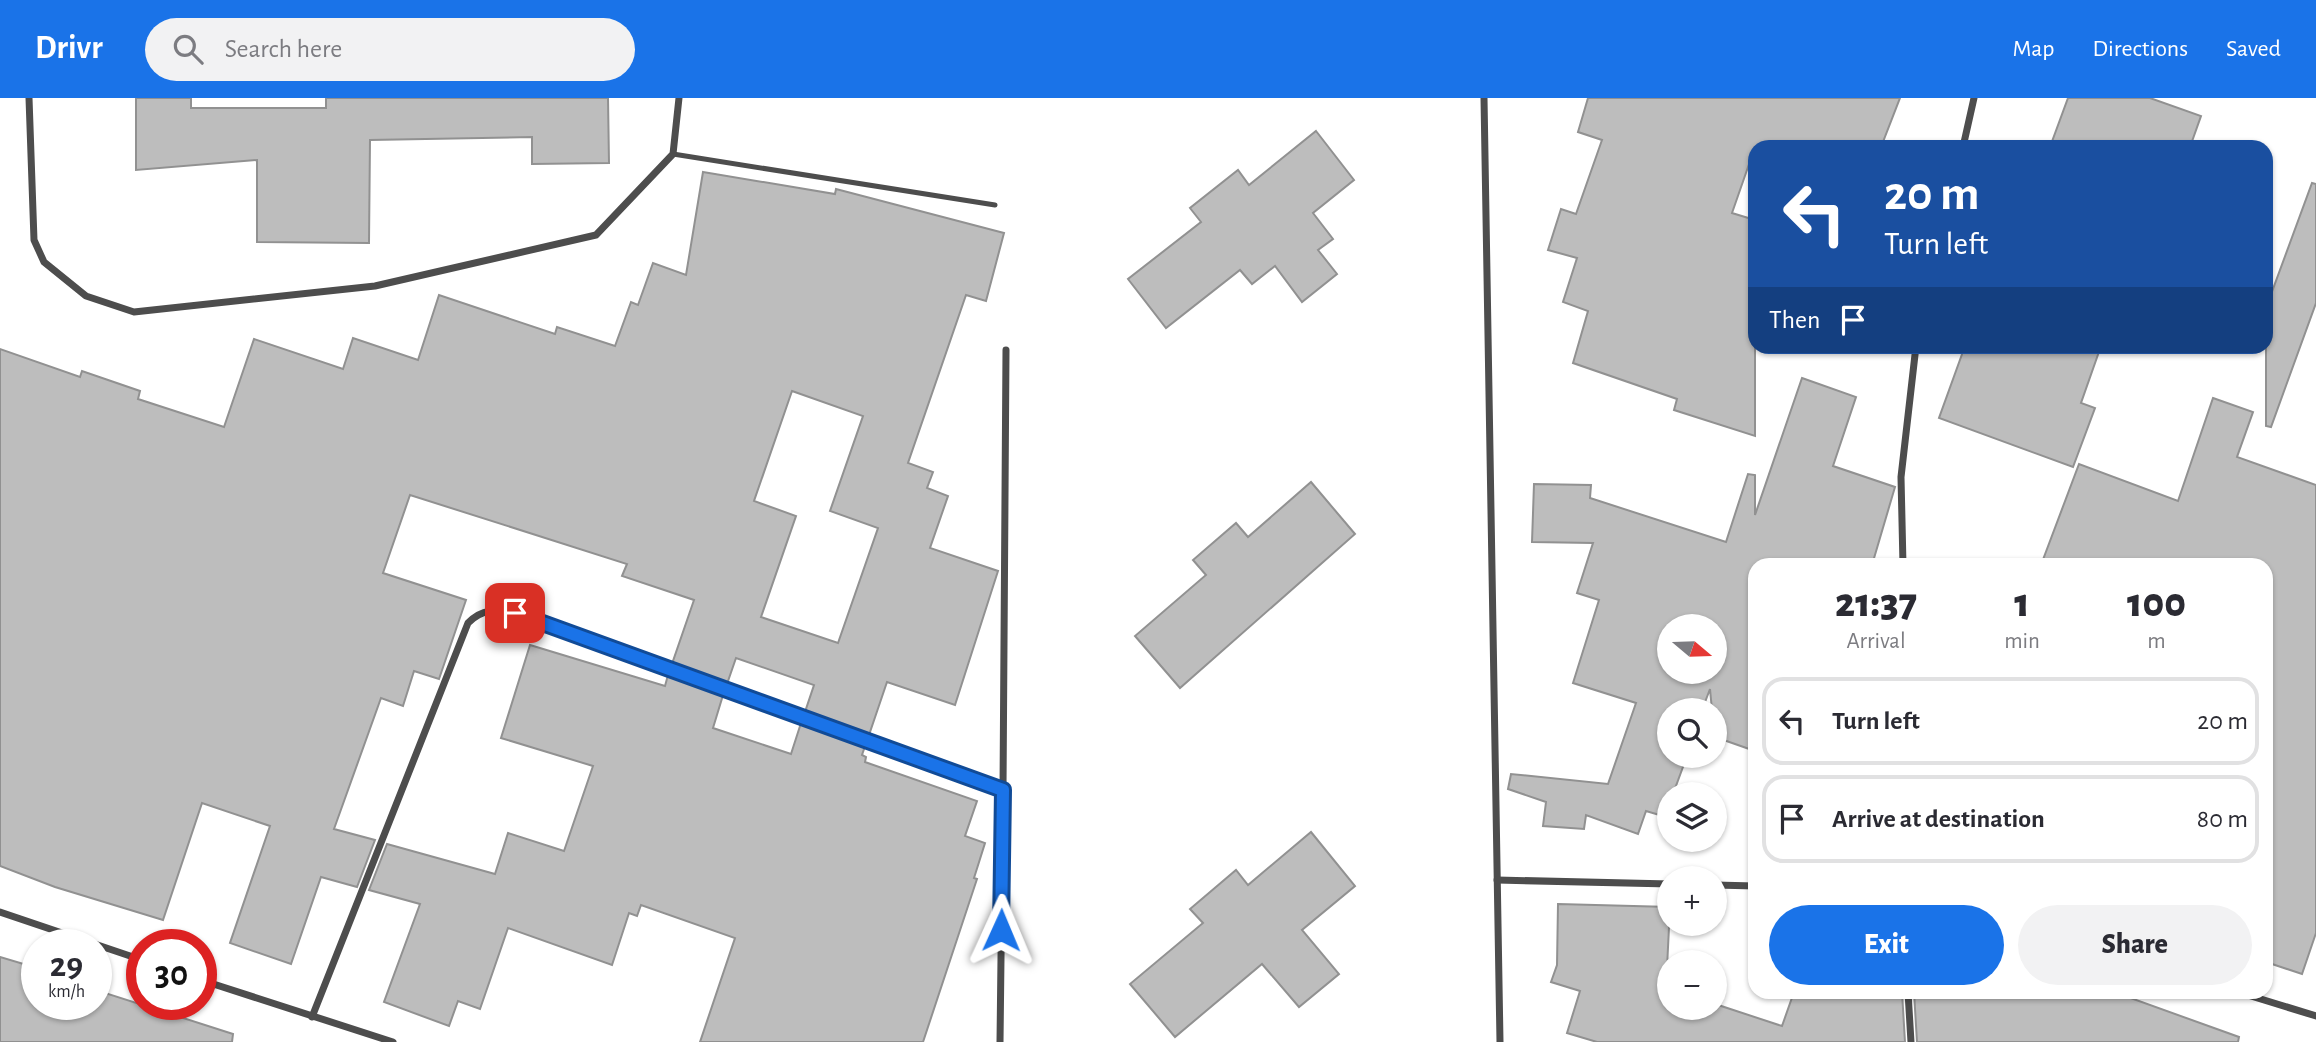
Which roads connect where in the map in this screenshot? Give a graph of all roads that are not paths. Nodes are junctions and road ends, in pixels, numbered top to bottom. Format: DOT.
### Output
graph roads {
  1 [pos="29,98"];
  2 [pos="679,98"];
  3 [pos="1484,98"];
  4 [pos="1974,98"];
  5 [pos="1965,140"];
  6 [pos="673,155"];
  7 [pos="995,205"];
  8 [pos="1006,350"];
  9 [pos="1915,354"];
  10 [pos="1903,558"];
  11 [pos="1003,790"];
  12 [pos="1497,880"];
  13 [pos="1657,884"];
  14 [pos="1727,885"];
  15 [pos="1748,886"];
  16 [pos="0,912"];
  17 [pos="126,955"];
  18 [pos="217,985"];
  19 [pos="1908,999"];
  20 [pos="2261,999"];
  21 [pos="2316,1016"];
  22 [pos="312,1017"];
  23 [pos="393,1042"];
  24 [pos="1000,1042"];
  25 [pos="1500,1042"];
  26 [pos="1911,1042"];
  1 -- 6 [label="street"];
  2 -- 6 [label="street"];
  3 -- 12 [label="street"];
  4 -- 5 [label="street"];
  6 -- 7 [label="lane"];
  8 -- 11 [label="street"];
  9 -- 10 [label="street"];
  11 -- 22 [label="street"];
  11 -- 24 [label="street"];
  12 -- 13 [label="street"];
  12 -- 25 [label="street"];
  14 -- 15 [label="street"];
  16 -- 17 [label="street"];
  18 -- 22 [label="street"];
  19 -- 26 [label="street"];
  20 -- 21 [label="street"];
  22 -- 23 [label="street"];
}
